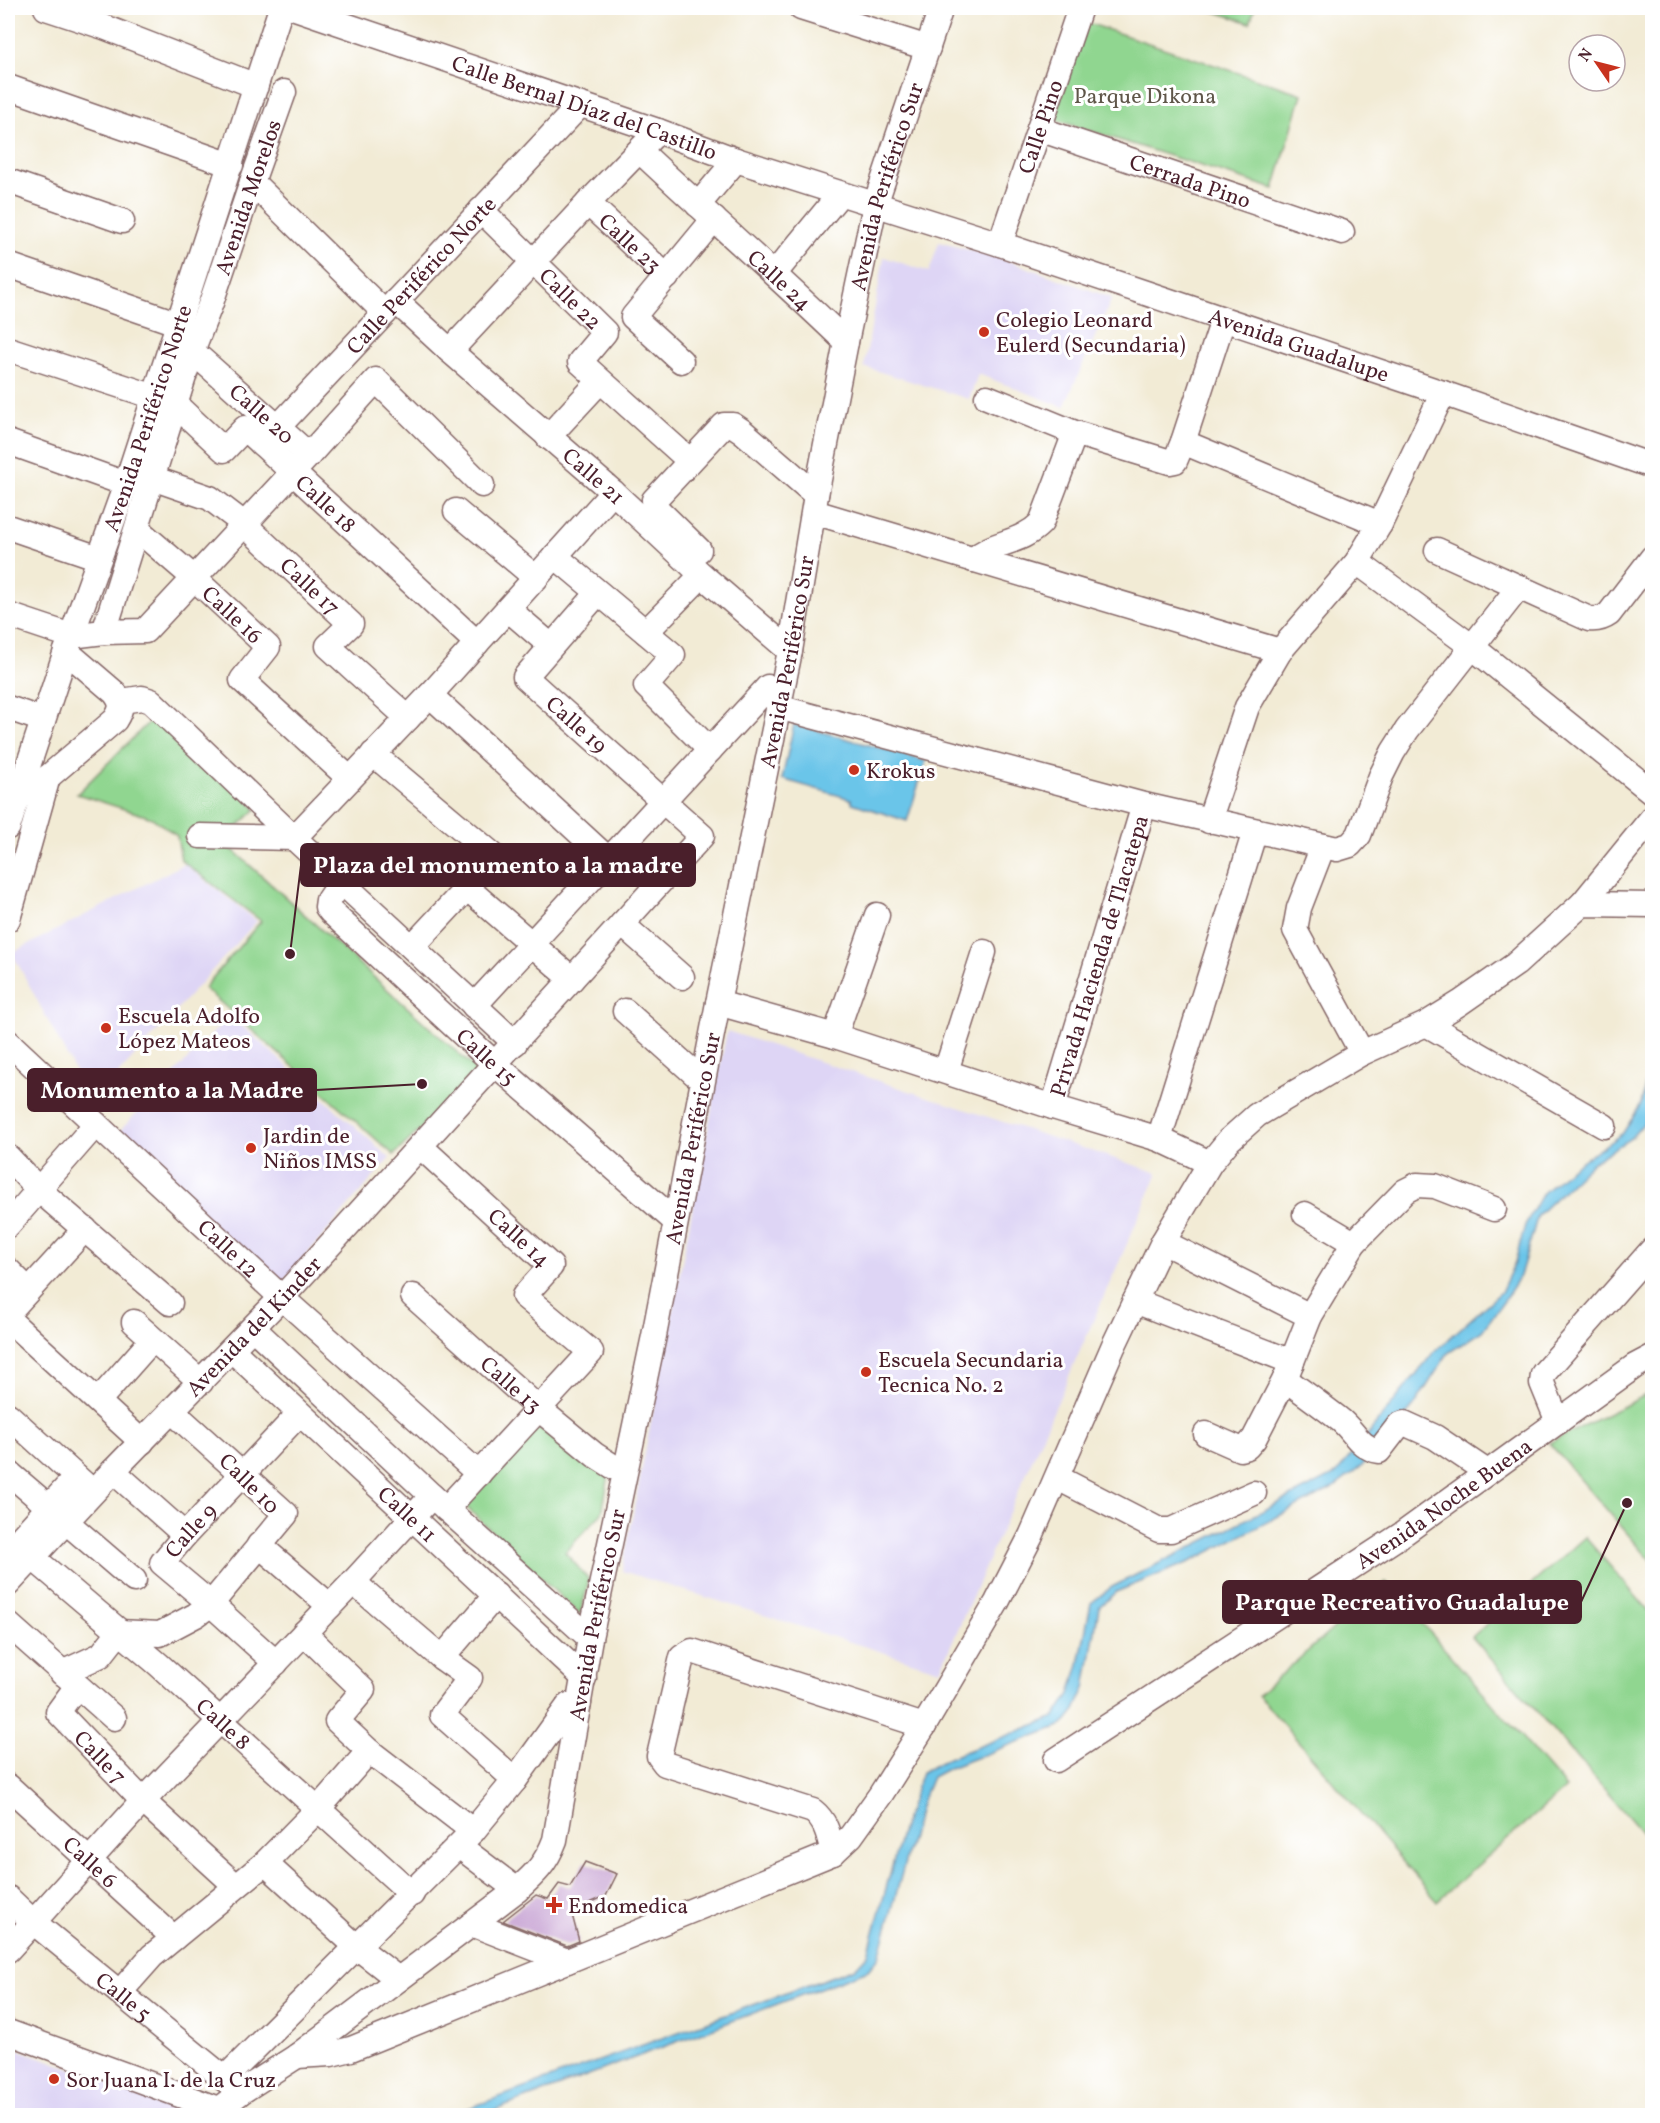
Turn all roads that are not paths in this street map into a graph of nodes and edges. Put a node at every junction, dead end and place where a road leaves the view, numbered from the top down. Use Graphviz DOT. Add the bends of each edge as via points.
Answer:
graph roads {
  1 [pos="46,8"];
  2 [pos="281,8"];
  3 [pos="295,8"];
  4 [pos="801,8"];
  5 [pos="941,8"];
  6 [pos="1080,8"];
  7 [pos="928,48"];
  8 [pos="256,86"];
  9 [pos="8,87"];
  10 [pos="284,92"];
  11 [pos="579,106"];
  12 [pos="1039,129"];
  13 [pos="658,131"];
  14 [pos="640,151"];
  15 [pos="736,160"];
  16 [pos="231,165"];
  17 [pos="8,181"];
  18 [pos="252,182"];
  19 [pos="840,194"];
  20 [pos="588,203"];
  21 [pos="875,205"];
  22 [pos="482,210"];
  23 [pos="706,212"];
  24 [pos="122,221"];
  25 [pos="1342,232"];
  26 [pos="1000,244"];
  27 [pos="535,262"];
  28 [pos="8,265"];
  29 [pos="775,273"];
  30 [pos="667,277"];
  31 [pos="189,290"];
  32 [pos="212,303"];
  33 [pos="391,307"];
  34 [pos="1223,320"];
  35 [pos="179,324"];
  36 [pos="846,342"];
  37 [pos="8,349"];
  38 [pos="192,351"];
  39 [pos="450,351"];
  40 [pos="681,361"];
  41 [pos="600,381"];
  42 [pos="1443,393"];
  43 [pos="987,397"];
  44 [pos="165,401"];
  45 [pos="1075,433"];
  46 [pos="270,435"];
  47 [pos="548,437"];
  48 [pos="8,442"];
  49 [pos="1183,442"];
  50 [pos="690,460"];
  51 [pos="301,463"];
  52 [pos="1653,466"];
  53 [pos="153,478"];
  54 [pos="126,484"];
  55 [pos="482,485"];
  56 [pos="613,492"];
  57 [pos="815,503"];
  58 [pos="456,511"];
  59 [pos="244,524"];
  60 [pos="1380,524"];
  61 [pos="8,527"];
  62 [pos="137,529"];
  63 [pos="1437,550"];
  64 [pos="555,556"];
  65 [pos="99,558"];
  66 [pos="1653,558"];
  67 [pos="973,560"];
  68 [pos="1357,562"];
  69 [pos="702,575"];
  70 [pos="194,578"];
  71 [pos="536,578"];
  72 [pos="1519,587"];
  73 [pos="598,593"];
  74 [pos="508,609"];
  75 [pos="8,615"];
  76 [pos="104,632"];
  77 [pos="646,632"];
  78 [pos="477,643"];
  79 [pos="69,644"];
  80 [pos="791,645"];
  81 [pos="551,646"];
  82 [pos="1471,646"];
  83 [pos="1280,651"];
  84 [pos="430,695"];
  85 [pos="773,697"];
  86 [pos="121,701"];
  87 [pos="8,708"];
  88 [pos="408,718"];
  89 [pos="44,720"];
  90 [pos="710,750"];
  91 [pos="373,754"];
  92 [pos="48,777"];
  93 [pos="350,779"];
  94 [pos="1653,792"];
  95 [pos="12,797"];
  96 [pos="663,802"];
  97 [pos="1144,805"];
  98 [pos="1653,818"];
  99 [pos="1209,821"];
  100 [pos="8,827"];
  101 [pos="1255,831"];
  102 [pos="200,836"];
  103 [pos="702,836"];
  104 [pos="294,838"];
  105 [pos="1323,846"];
  106 [pos="610,861"];
  107 [pos="341,881"];
  108 [pos="467,888"];
  109 [pos="1582,904"];
  110 [pos="1653,905"];
  111 [pos="877,915"];
  112 [pos="8,919"];
  113 [pos="622,924"];
  114 [pos="531,944"];
  115 [pos="412,947"];
  116 [pos="984,952"];
  117 [pos="682,977"];
  118 [pos="572,979"];
  119 [pos="718,1004"];
  120 [pos="474,1006"];
  121 [pos="625,1011"];
  122 [pos="1425,1023"];
  123 [pos="835,1036"];
  124 [pos="8,1042"];
  125 [pos="515,1043"];
  126 [pos="1362,1053"];
  127 [pos="495,1064"];
  128 [pos="946,1071"];
  129 [pos="694,1074"];
  130 [pos="1053,1107"];
  131 [pos="96,1124"];
  132 [pos="1604,1126"];
  133 [pos="1159,1139"];
  134 [pos="420,1146"];
  135 [pos="8,1157"];
  136 [pos="1210,1163"];
  137 [pos="39,1190"];
  138 [pos="1494,1209"];
  139 [pos="1305,1214"];
  140 [pos="675,1221"];
  141 [pos="8,1225"];
  142 [pos="85,1229"];
  143 [pos="1162,1242"];
  144 [pos="1354,1243"];
  145 [pos="1653,1250"];
  146 [pos="8,1270"];
  147 [pos="28,1290"];
  148 [pos="413,1296"];
  149 [pos="281,1297"];
  150 [pos="1135,1301"];
  151 [pos="170,1303"];
  152 [pos="8,1313"];
  153 [pos="1310,1316"];
  154 [pos="8,1319"];
  155 [pos="134,1322"];
  156 [pos="253,1328"];
  157 [pos="152,1340"];
  158 [pos="232,1350"];
  159 [pos="1653,1357"];
  160 [pos="1288,1371"];
  161 [pos="201,1382"];
  162 [pos="98,1401"];
  163 [pos="539,1409"];
  164 [pos="172,1411"];
  165 [pos="299,1414"];
  166 [pos="8,1415"];
  167 [pos="1558,1422"];
  168 [pos="1206,1434"];
  169 [pos="142,1442"];
  170 [pos="614,1467"];
  171 [pos="8,1472"];
  172 [pos="112,1472"];
  173 [pos="1487,1472"];
  174 [pos="244,1474"];
  175 [pos="479,1474"];
  176 [pos="1058,1478"];
  177 [pos="85,1485"];
  178 [pos="1254,1493"];
  179 [pos="439,1503"];
  180 [pos="58,1514"];
  181 [pos="412,1518"];
  182 [pos="185,1536"];
  183 [pos="260,1545"];
  184 [pos="8,1552"];
  185 [pos="32,1557"];
  186 [pos="134,1580"];
  187 [pos="353,1582"];
  188 [pos="8,1584"];
  189 [pos="496,1595"];
  190 [pos="211,1604"];
  191 [pos="330,1606"];
  192 [pos="8,1624"];
  193 [pos="119,1632"];
  194 [pos="304,1633"];
  195 [pos="590,1638"];
  196 [pos="442,1658"];
  197 [pos="276,1663"];
  198 [pos="584,1678"];
  199 [pos="70,1679"];
  200 [pos="579,1704"];
  201 [pos="114,1718"];
  202 [pos="220,1722"];
  203 [pos="924,1726"];
  204 [pos="369,1750"];
  205 [pos="1056,1760"];
  206 [pos="515,1779"];
  207 [pos="8,1786"];
  208 [pos="143,1801"];
  209 [pos="318,1809"];
  210 [pos="466,1838"];
  211 [pos="833,1853"];
  212 [pos="89,1859"];
  213 [pos="265,1863"];
  214 [pos="236,1886"];
  215 [pos="517,1890"];
  216 [pos="412,1894"];
  217 [pos="8,1898"];
  218 [pos="32,1921"];
  219 [pos="472,1924"];
  220 [pos="174,1938"];
  221 [pos="357,1947"];
  222 [pos="8,1950"];
  223 [pos="567,1961"];
  224 [pos="398,1979"];
  225 [pos="120,1992"];
  226 [pos="8,2032"];
  227 [pos="297,2056"];
  228 [pos="233,2085"];
  229 [pos="214,2112"];
  1 -- 8 [label="street"];
  2 -- 8 [label="street, Avenida Periférico Norte"];
  3 -- 11 [label="street, Calle Bernal Díaz del Castillo"];
  4 -- 7 [label="street"];
  5 -- 7 [label="street, Avenida Periférico Sur"];
  6 -- 12 [label="street, Calle Pino"];
  7 -- 21 [label="street, Avenida Periférico Sur"];
  8 -- 16 [label="street, Avenida Periférico Norte"];
  9 -- 16 [label="street"];
  10 -- 18 [label="street, Avenida Morelos"];
  11 -- 13 [label="street, Calle Bernal Díaz del Castillo"];
  11 -- 22 [label="street, Calle Periférico Norte"];
  12 -- 25 [label="street, Cerrada Pino"];
  12 -- 26 [label="street, Calle Pino"];
  13 -- 14 [label="street"];
  13 -- 15 [label="street, Calle Bernal Díaz del Castillo"];
  14 -- 20 [label="street"];
  14 -- 23 [label="street, Calle 24"];
  15 -- 19 [label="street, Calle Bernal Díaz del Castillo"];
  15 -- 23 [label="street"];
  16 -- 31 [label="street, Avenida Periférico Norte"];
  17 -- 24 [label="street"];
  18 -- 32 [label="street, Avenida Morelos"];
  18 -- 33 [label="street, Calle 21"];
  19 -- 21 [label="street, Calle Bernal Díaz del Castillo"];
  19 -- 29 [label="street"];
  20 -- 27 [label="street"];
  20 -- 30 [label="street, Calle 23"];
  21 -- 26 [label="street, Avenida Guadalupe"];
  21 -- 36 [label="street, Avenida Periférico Sur"];
  22 -- 27 [label="street, Calle 22"];
  22 -- 33 [label="street, Calle Periférico Norte"];
  23 -- 29 [label="street, Calle 24"];
  23 -- 30 [label="street"];
  26 -- 34 [label="street, Avenida Guadalupe"];
  27 -- 39 [label="street"];
  27 -- 41 [label="street, Calle 22" via="605,332 580,362"];
  28 -- 35 [label="street"];
  29 -- 36 [label="street, Calle 24"];
  30 -- 40 [label="street, Calle 23" via="633,317"];
  31 -- 32 [label="street, Avenida Morelos"];
  31 -- 35 [label="street, Avenida Periférico Norte"];
  32 -- 38 [label="street, Avenida Morelos"];
  33 -- 39 [label="street, Calle 21"];
  33 -- 46 [label="street, Calle Periférico Norte"];
  34 -- 42 [label="street, Avenida Guadalupe"];
  34 -- 49 [label="street"];
  35 -- 44 [label="street, Avenida Periférico Norte"];
  36 -- 57 [label="street, Avenida Periférico Sur"];
  37 -- 44 [label="street"];
  38 -- 44 [label="street, Avenida Morelos"];
  38 -- 46 [label="street, Calle 20"];
  39 -- 47 [label="street, Calle 21"];
  41 -- 47 [label="street"];
  41 -- 50 [label="street, Calle 22"];
  42 -- 52 [label="street, Avenida Guadalupe"];
  42 -- 60 [label="street"];
  43 -- 45 [label="street"];
  44 -- 46 [label="street, Calle 18" via="224,450 245,428"];
  44 -- 53 [label="street, Avenida Morelos"];
  44 -- 54 [label="street, Avenida Periférico Norte"];
  45 -- 49 [label="street" via="1170,462 1175,461"];
  45 -- 67 [label="street" via="1041,523 1031,533 993,547"];
  46 -- 51 [label="street, Calle 18"];
  47 -- 56 [label="street, Calle 21"];
  48 -- 54 [label="street"];
  49 -- 60 [label="street"];
  50 -- 57 [label="street" via="719,428 733,425"];
  50 -- 80 [label="street" via="654,500 655,507"];
  51 -- 55 [label="street, Calle 20" via="376,381"];
  51 -- 59 [label="street"];
  51 -- 78 [label="street, Calle 18"];
  53 -- 59 [label="street, Calle 17" via="210,498"];
  53 -- 62 [label="street, Avenida Morelos"];
  54 -- 65 [label="street, Avenida Periférico Norte"];
  56 -- 64 [label="street"];
  56 -- 69 [label="street, Calle 21"];
  57 -- 67 [label="street"];
  57 -- 80 [label="street, Avenida Periférico Sur"];
  58 -- 71 [label="street"];
  59 -- 70 [label="street"];
  59 -- 88 [label="street, Calle 17" via="351,624 328,646"];
  60 -- 68 [label="street"];
  61 -- 65 [label="street"];
  62 -- 70 [label="street, Calle 16"];
  62 -- 76 [label="street, Avenida Morelos"];
  63 -- 72 [label="street"];
  64 -- 71 [label="street"];
  64 -- 73 [label="street"];
  65 -- 79 [label="street, Avenida Periférico Norte"];
  66 -- 72 [label="street" via="1609,614 1596,620"];
  67 -- 83 [label="street"];
  68 -- 82 [label="street"];
  68 -- 83 [label="street"];
  69 -- 77 [label="street"];
  69 -- 80 [label="street, Calle 21"];
  70 -- 76 [label="street" via="145,631"];
  70 -- 93 [label="street, Calle 16" via="267,648 242,680"];
  71 -- 74 [label="street"];
  72 -- 82 [label="street"];
  73 -- 77 [label="street"];
  73 -- 81 [label="street"];
  74 -- 78 [label="street"];
  74 -- 81 [label="street"];
  75 -- 79 [label="street"];
  76 -- 79 [label="street"];
  77 -- 90 [label="street" via="674,655 646,686"];
  78 -- 84 [label="street"];
  79 -- 86 [label="street"];
  79 -- 89 [label="street, Avenida Periférico Norte"];
  80 -- 85 [label="street, Avenida Periférico Sur"];
  81 -- 96 [label="street, Calle 19" via="525,676"];
  82 -- 94 [label="street"];
  82 -- 105 [label="street" via="1393,752 1359,835 1344,847"];
  83 -- 99 [label="street" via="1246,707"];
  84 -- 88 [label="street"];
  84 -- 106 [label="street"];
  85 -- 90 [label="street"];
  85 -- 97 [label="street"];
  85 -- 119 [label="street, Avenida Periférico Sur"];
  86 -- 92 [label="street" via="122,709 115,720"];
  86 -- 104 [label="street" via="152,701"];
  87 -- 89 [label="street"];
  88 -- 91 [label="street"];
  89 -- 95 [label="street, Avenida Periférico Norte"];
  90 -- 96 [label="street"];
  91 -- 93 [label="street"];
  91 -- 108 [label="street" via="493,855"];
  92 -- 95 [label="street"];
  92 -- 112 [label="street"];
  93 -- 104 [label="street"];
  95 -- 100 [label="street, Avenida Periférico Norte"];
  96 -- 103 [label="street, Calle 19"];
  96 -- 106 [label="street"];
  97 -- 99 [label="street"];
  97 -- 130 [label="street, Privada Hacienda de Tlacatepa"];
  98 -- 109 [label="street"];
  99 -- 101 [label="street"];
  101 -- 105 [label="street"];
  101 -- 133 [label="street"];
  102 -- 104 [label="street"];
  103 -- 113 [label="street, Avenida del Kinder"];
  104 -- 107 [label="street"];
  105 -- 126 [label="street" via="1299,908 1295,930"];
  106 -- 114 [label="street"];
  107 -- 115 [label="street"];
  107 -- 127 [label="street, Calle 15" via="327,908"];
  108 -- 114 [label="street"];
  108 -- 115 [label="street"];
  109 -- 110 [label="street"];
  109 -- 122 [label="street" via="1516,964"];
  111 -- 123 [label="street"];
  113 -- 117 [label="street"];
  113 -- 118 [label="street, Avenida del Kinder"];
  114 -- 118 [label="street"];
  114 -- 120 [label="street"];
  115 -- 120 [label="street"];
  116 -- 128 [label="street"];
  118 -- 125 [label="street, Avenida del Kinder"];
  119 -- 123 [label="street"];
  119 -- 140 [label="street, Avenida Periférico Sur"];
  120 -- 125 [label="street"];
  121 -- 129 [label="street"];
  122 -- 126 [label="street"];
  122 -- 132 [label="street"];
  123 -- 128 [label="street"];
  124 -- 131 [label="street, Calle 12"];
  125 -- 127 [label="street, Avenida del Kinder"];
  126 -- 136 [label="street" via="1257,1115"];
  127 -- 134 [label="street, Avenida del Kinder"];
  127 -- 140 [label="street, Calle 15"];
  128 -- 130 [label="street"];
  130 -- 133 [label="street"];
  131 -- 137 [label="street"];
  131 -- 149 [label="street, Calle 12"];
  133 -- 136 [label="street"];
  134 -- 149 [label="street, Avenida del Kinder"];
  134 -- 163 [label="street, Calle 14" via="551,1266 524,1296 591,1352"];
  135 -- 137 [label="street"];
  136 -- 143 [label="street"];
  137 -- 141 [label="street"];
  137 -- 142 [label="street"];
  138 -- 144 [label="street" via="1435,1186 1417,1185 1405,1191"];
  139 -- 144 [label="street"];
  140 -- 195 [label="street, Avenida Periférico Sur"];
  142 -- 147 [label="street"];
  142 -- 151 [label="street"];
  143 -- 150 [label="street"];
  143 -- 153 [label="street"];
  144 -- 153 [label="street"];
  145 -- 167 [label="street" via="1543,1374 1542,1383"];
  146 -- 147 [label="street"];
  147 -- 152 [label="street"];
  148 -- 163 [label="street, Calle 13"];
  149 -- 156 [label="street, Avenida del Kinder"];
  149 -- 175 [label="street, Calle 12"];
  150 -- 160 [label="street"];
  150 -- 176 [label="street"];
  153 -- 160 [label="street"];
  154 -- 162 [label="street"];
  155 -- 157 [label="street"];
  156 -- 158 [label="street, Avenida del Kinder"];
  156 -- 179 [label="street"];
  157 -- 161 [label="street"];
  157 -- 162 [label="street"];
  158 -- 161 [label="street, Avenida del Kinder"];
  158 -- 165 [label="street, Calle 11"];
  159 -- 167 [label="street, Avenida Noche Buena"];
  160 -- 168 [label="street" via="1247,1447 1240,1449"];
  160 -- 173 [label="street" via="1366,1445 1379,1451 1404,1423 1435,1437"];
  161 -- 164 [label="street, Avenida del Kinder"];
  162 -- 169 [label="street"];
  163 -- 170 [label="street, Calle 13"];
  163 -- 175 [label="street"];
  164 -- 169 [label="street, Avenida del Kinder"];
  164 -- 174 [label="street, Calle 10"];
  165 -- 174 [label="street, Calle 9"];
  165 -- 181 [label="street, Calle 11"];
  166 -- 177 [label="street"];
  167 -- 173 [label="street, Avenida Noche Buena"];
  169 -- 172 [label="street, Avenida del Kinder"];
  171 -- 180 [label="street"];
  172 -- 177 [label="street, Avenida del Kinder"];
  172 -- 182 [label="street"];
  173 -- 205 [label="street, Avenida Noche Buena" via="1404,1533"];
  174 -- 182 [label="street, Calle 9"];
  174 -- 183 [label="street, Calle 10" via="286,1514"];
  175 -- 179 [label="street"];
  176 -- 178 [label="street" via="1159,1530 1171,1530"];
  176 -- 203 [label="street" via="997,1602"];
  177 -- 180 [label="street, Avenida del Kinder"];
  179 -- 181 [label="street"];
  179 -- 195 [label="street"];
  180 -- 184 [label="street"];
  180 -- 185 [label="street, Avenida del Kinder"];
  180 -- 186 [label="street"];
  181 -- 187 [label="street"];
  181 -- 189 [label="street, Calle 11"];
  182 -- 190 [label="street, Calle 9" via="162,1563"];
  183 -- 190 [label="street"];
  183 -- 191 [label="street, Calle 10"];
  185 -- 188 [label="street, Avenida del Kinder"];
  185 -- 193 [label="street, Calle 8"];
  187 -- 191 [label="street"];
  187 -- 196 [label="street"];
  189 -- 196 [label="street"];
  189 -- 198 [label="street, Calle 11"];
  190 -- 193 [label="street" via="160,1634"];
  190 -- 197 [label="street, Calle 9"];
  191 -- 194 [label="street"];
  192 -- 199 [label="street"];
  193 -- 199 [label="street" via="101,1655"];
  193 -- 202 [label="street, Calle 8"];
  194 -- 197 [label="street"];
  194 -- 204 [label="street" via="363,1690 337,1721"];
  195 -- 198 [label="street, Avenida Periférico Sur"];
  196 -- 206 [label="street" via="470,1678 442,1715"];
  197 -- 202 [label="street"];
  198 -- 200 [label="street, Avenida Periférico Sur"];
  199 -- 201 [label="street"];
  199 -- 208 [label="street, Calle 7" via="58,1712"];
  200 -- 206 [label="street" via="569,1706"];
  200 -- 215 [label="street, Avenida Periférico Sur" via="555,1840 548,1858"];
  202 -- 208 [label="street"];
  202 -- 209 [label="street, Calle 8"];
  203 -- 211 [label="street" via="851,1836"];
  203 -- 211 [label="street" via="692,1651 682,1657 658,1756 661,1760 813,1811 826,1824"];
  204 -- 209 [label="street"];
  204 -- 210 [label="street"];
  206 -- 210 [label="street"];
  207 -- 212 [label="street, Calle 6"];
  208 -- 212 [label="street"];
  208 -- 214 [label="street, Calle 7"];
  209 -- 213 [label="street"];
  209 -- 216 [label="street, Calle 8"];
  210 -- 215 [label="street"];
  210 -- 216 [label="street"];
  211 -- 223 [label="street"];
  212 -- 218 [label="street"];
  212 -- 220 [label="street, Calle 6"];
  213 -- 214 [label="street"];
  213 -- 221 [label="street"];
  214 -- 220 [label="street"];
  215 -- 219 [label="street, Avenida Periférico Sur"];
  216 -- 221 [label="street"];
  217 -- 218 [label="street, Calle 5"];
  218 -- 222 [label="street"];
  218 -- 225 [label="street, Calle 5"];
  219 -- 223 [label="street"];
  219 -- 224 [label="street, Avenida Periférico Sur"];
  220 -- 225 [label="street"];
  221 -- 224 [label="street"];
  221 -- 228 [label="street"];
  223 -- 227 [label="street" via="351,2049"];
  224 -- 227 [label="street, Avenida Periférico Sur"];
  225 -- 228 [label="street, Calle 5"];
  226 -- 229 [label="street"];
  227 -- 228 [label="street, Avenida Periférico Sur"];
  228 -- 229 [label="street, Avenida Periférico Sur"];
}
